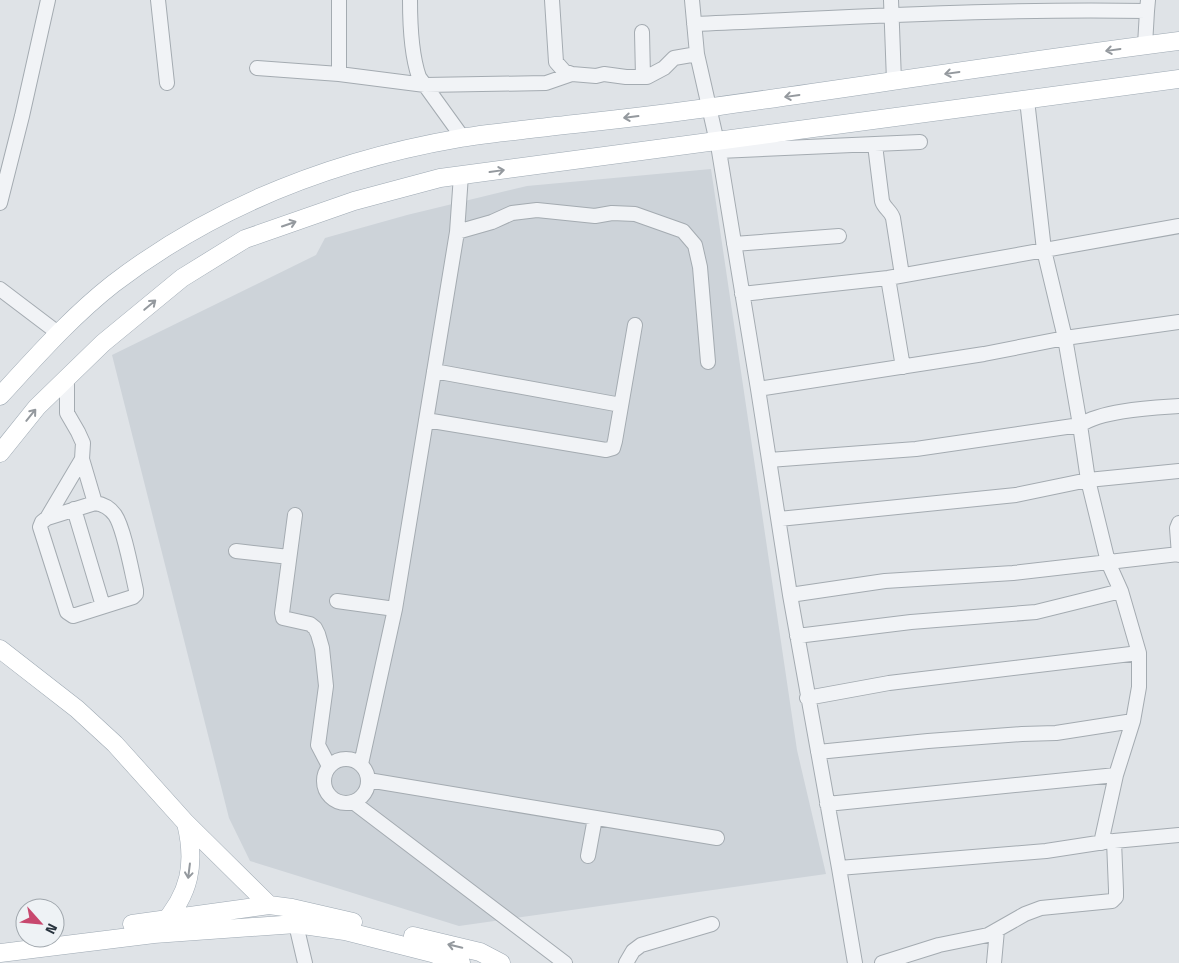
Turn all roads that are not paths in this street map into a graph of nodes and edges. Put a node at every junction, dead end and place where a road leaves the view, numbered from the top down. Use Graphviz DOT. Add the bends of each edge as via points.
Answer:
graph roads {
  1 [pos="48,0"];
  2 [pos="158,0"];
  3 [pos="340,0"];
  4 [pos="410,0"];
  5 [pos="552,0"];
  6 [pos="692,0"];
  7 [pos="891,0"];
  8 [pos="1147,5"];
  9 [pos="891,16"];
  10 [pos="694,24"];
  11 [pos="642,32"];
  12 [pos="1179,41"];
  13 [pos="1145,45"];
  14 [pos="697,54"];
  15 [pos="257,68"];
  16 [pos="339,74"];
  17 [pos="572,74"];
  18 [pos="643,77"];
  19 [pos="1179,79"];
  20 [pos="894,81"];
  21 [pos="167,83"];
  22 [pos="425,85"];
  23 [pos="1027,100"];
  24 [pos="709,108"];
  25 [pos="463,138"];
  26 [pos="920,142"];
  27 [pos="875,145"];
  28 [pos="717,146"];
  29 [pos="461,176"];
  30 [pos="0,203"];
  31 [pos="1179,226"];
  32 [pos="457,232"];
  33 [pos="839,236"];
  34 [pos="734,244"];
  35 [pos="1044,250"];
  36 [pos="902,275"];
  37 [pos="888,278"];
  38 [pos="0,289"];
  39 [pos="742,294"];
  40 [pos="1179,322"];
  41 [pos="635,324"];
  42 [pos="58,333"];
  43 [pos="1065,338"];
  44 [pos="708,362"];
  45 [pos="903,368"];
  46 [pos="434,371"];
  47 [pos="65,380"];
  48 [pos="758,389"];
  49 [pos="0,396"];
  50 [pos="621,405"];
  51 [pos="1179,406"];
  52 [pos="426,420"];
  53 [pos="1080,425"];
  54 [pos="0,453"];
  55 [pos="82,459"];
  56 [pos="769,460"];
  57 [pos="1179,471"];
  58 [pos="1088,480"];
  59 [pos="95,502"];
  60 [pos="74,509"];
  61 [pos="295,515"];
  62 [pos="46,518"];
  63 [pos="779,519"];
  64 [pos="1179,523"];
  65 [pos="236,551"];
  66 [pos="1179,554"];
  67 [pos="289,557"];
  68 [pos="1108,562"];
  69 [pos="1121,591"];
  70 [pos="790,595"];
  71 [pos="337,601"];
  72 [pos="104,606"];
  73 [pos="395,609"];
  74 [pos="797,636"];
  75 [pos="0,650"];
  76 [pos="1139,653"];
  77 [pos="807,698"];
  78 [pos="1133,721"];
  79 [pos="818,752"];
  80 [pos="361,764"];
  81 [pos="329,766"];
  82 [pos="1116,775"];
  83 [pos="368,780"];
  84 [pos="353,802"];
  85 [pos="827,804"];
  86 [pos="594,818"];
  87 [pos="186,823"];
  88 [pos="1179,835"];
  89 [pos="717,838"];
  90 [pos="1108,842"];
  91 [pos="588,856"];
  92 [pos="840,868"];
  93 [pos="269,905"];
  94 [pos="294,916"];
  95 [pos="167,920"];
  96 [pos="712,924"];
  97 [pos="997,930"];
  98 [pos="65,933"];
  99 [pos="154,934"];
  100 [pos="15,939"];
  101 [pos="0,941"];
  102 [pos="0,953"];
  103 [pos="305,963"];
  104 [pos="461,963"];
  105 [pos="501,963"];
  106 [pos="564,963"];
  107 [pos="626,963"];
  108 [pos="855,963"];
  109 [pos="882,963"];
  110 [pos="994,963"];
  1 -- 30 [label="street"];
  2 -- 21 [label="street"];
  3 -- 16 [label="street"];
  4 -- 22 [label="street" via="416,69"];
  5 -- 17 [label="street" via="556,62"];
  6 -- 10 [label="street"];
  7 -- 9 [label="street"];
  8 -- 9 [label="street"];
  8 -- 13 [label="street"];
  9 -- 10 [label="street"];
  9 -- 20 [label="street"];
  10 -- 14 [label="street"];
  11 -- 18 [label="street"];
  12 -- 13 [label="main road"];
  13 -- 20 [label="main road, one-way"];
  14 -- 18 [label="street" via="674,58 655,74"];
  14 -- 24 [label="street"];
  15 -- 16 [label="street"];
  16 -- 22 [label="street"];
  17 -- 18 [label="street"];
  17 -- 22 [label="street" via="546,83"];
  19 -- 23 [label="main road"];
  20 -- 24 [label="main road, one-way"];
  22 -- 25 [label="street"];
  23 -- 28 [label="main road"];
  23 -- 35 [label="street"];
  24 -- 25 [label="main road, one-way"];
  24 -- 28 [label="street"];
  25 -- 42 [label="main road" via="402,149 285,185 163,248 111,286"];
  26 -- 27 [label="street"];
  27 -- 28 [label="street"];
  27 -- 36 [label="street" via="883,205 892,212"];
  29 -- 28 [label="main road, one-way"];
  28 -- 34 [label="street"];
  29 -- 32 [label="street"];
  47 -- 29 [label="main road, one-way" via="182,278 245,239 354,201 440,178"];
  31 -- 35 [label="street"];
  32 -- 44 [label="street" via="512,213 537,210 594,216 635,214 683,231 695,246 700,267"];
  32 -- 46 [label="street"];
  33 -- 34 [label="street"];
  34 -- 39 [label="street"];
  35 -- 36 [label="street"];
  35 -- 43 [label="street"];
  36 -- 37 [label="street"];
  37 -- 39 [label="street"];
  37 -- 45 [label="street"];
  38 -- 42 [label="street"];
  39 -- 48 [label="street"];
  40 -- 43 [label="street"];
  41 -- 50 [label="street"];
  42 -- 49 [label="main road"];
  43 -- 45 [label="street"];
  43 -- 53 [label="street"];
  45 -- 48 [label="street"];
  46 -- 50 [label="street"];
  46 -- 52 [label="street"];
  54 -- 47 [label="main road, one-way" via="37,407"];
  47 -- 55 [label="street" via="67,413 82,443"];
  48 -- 56 [label="street"];
  50 -- 52 [label="street" via="615,441 612,448 606,450"];
  51 -- 53 [label="street" via="1104,416"];
  52 -- 73 [label="street"];
  53 -- 56 [label="street" via="916,449"];
  53 -- 58 [label="street"];
  55 -- 59 [label="street"];
  55 -- 62 [label="street"];
  56 -- 63 [label="street"];
  57 -- 58 [label="street"];
  58 -- 63 [label="street" via="1016,495"];
  58 -- 68 [label="street"];
  59 -- 60 [label="street"];
  59 -- 72 [label="street" via="115,514 136,590 133,597"];
  60 -- 62 [label="street"];
  60 -- 72 [label="street"];
  61 -- 67 [label="street"];
  62 -- 72 [label="street" via="40,526 67,612 73,616"];
  63 -- 70 [label="street"];
  64 -- 66 [label="street"];
  65 -- 67 [label="street"];
  66 -- 68 [label="street"];
  67 -- 81 [label="street" via="282,613 287,620 310,624 318,634 326,686 318,745"];
  68 -- 69 [label="street"];
  68 -- 70 [label="street" via="885,582"];
  69 -- 74 [label="street" via="1036,612 911,622"];
  69 -- 76 [label="street"];
  70 -- 74 [label="street"];
  71 -- 73 [label="street"];
  73 -- 80 [label="street"];
  74 -- 77 [label="street"];
  75 -- 87 [label="main road" via="77,709 115,744"];
  76 -- 77 [label="street" via="889,683"];
  76 -- 78 [label="street" via="1139,687"];
  77 -- 79 [label="street"];
  78 -- 79 [label="street" via="1056,733 947,739"];
  78 -- 82 [label="street"];
  79 -- 85 [label="street"];
  80 -- 81 [label="street" via="345,758"];
  80 -- 83 [label="street"];
  81 -- 84 [label="street" via="324,776 327,793 336,801"];
  82 -- 85 [label="street"];
  82 -- 90 [label="street"];
  83 -- 84 [label="street" via="362,796"];
  83 -- 86 [label="street"];
  84 -- 106 [label="street"];
  85 -- 92 [label="street"];
  86 -- 89 [label="street"];
  86 -- 91 [label="street"];
  87 -- 93 [label="main road"];
  87 -- 95 [label="main road, one-way" via="191,843 189,879"];
  88 -- 90 [label="street"];
  90 -- 92 [label="street" via="1046,851"];
  90 -- 97 [label="street" via="1116,897 1112,901 1041,908"];
  92 -- 108 [label="street"];
  93 -- 94 [label="main road"];
  93 -- 95 [label="main road"];
  94 -- 99 [label="main road"];
  94 -- 103 [label="street"];
  94 -- 104 [label="main road"];
  105 -- 94 [label="main road, one-way" via="480,952"];
  95 -- 98 [label="main road"];
  95 -- 99 [label="main road"];
  96 -- 107 [label="street" via="641,945"];
  97 -- 109 [label="street"];
  97 -- 110 [label="street"];
  99 -- 102 [label="main road"];
  100 -- 101 [label="main road"];
}
